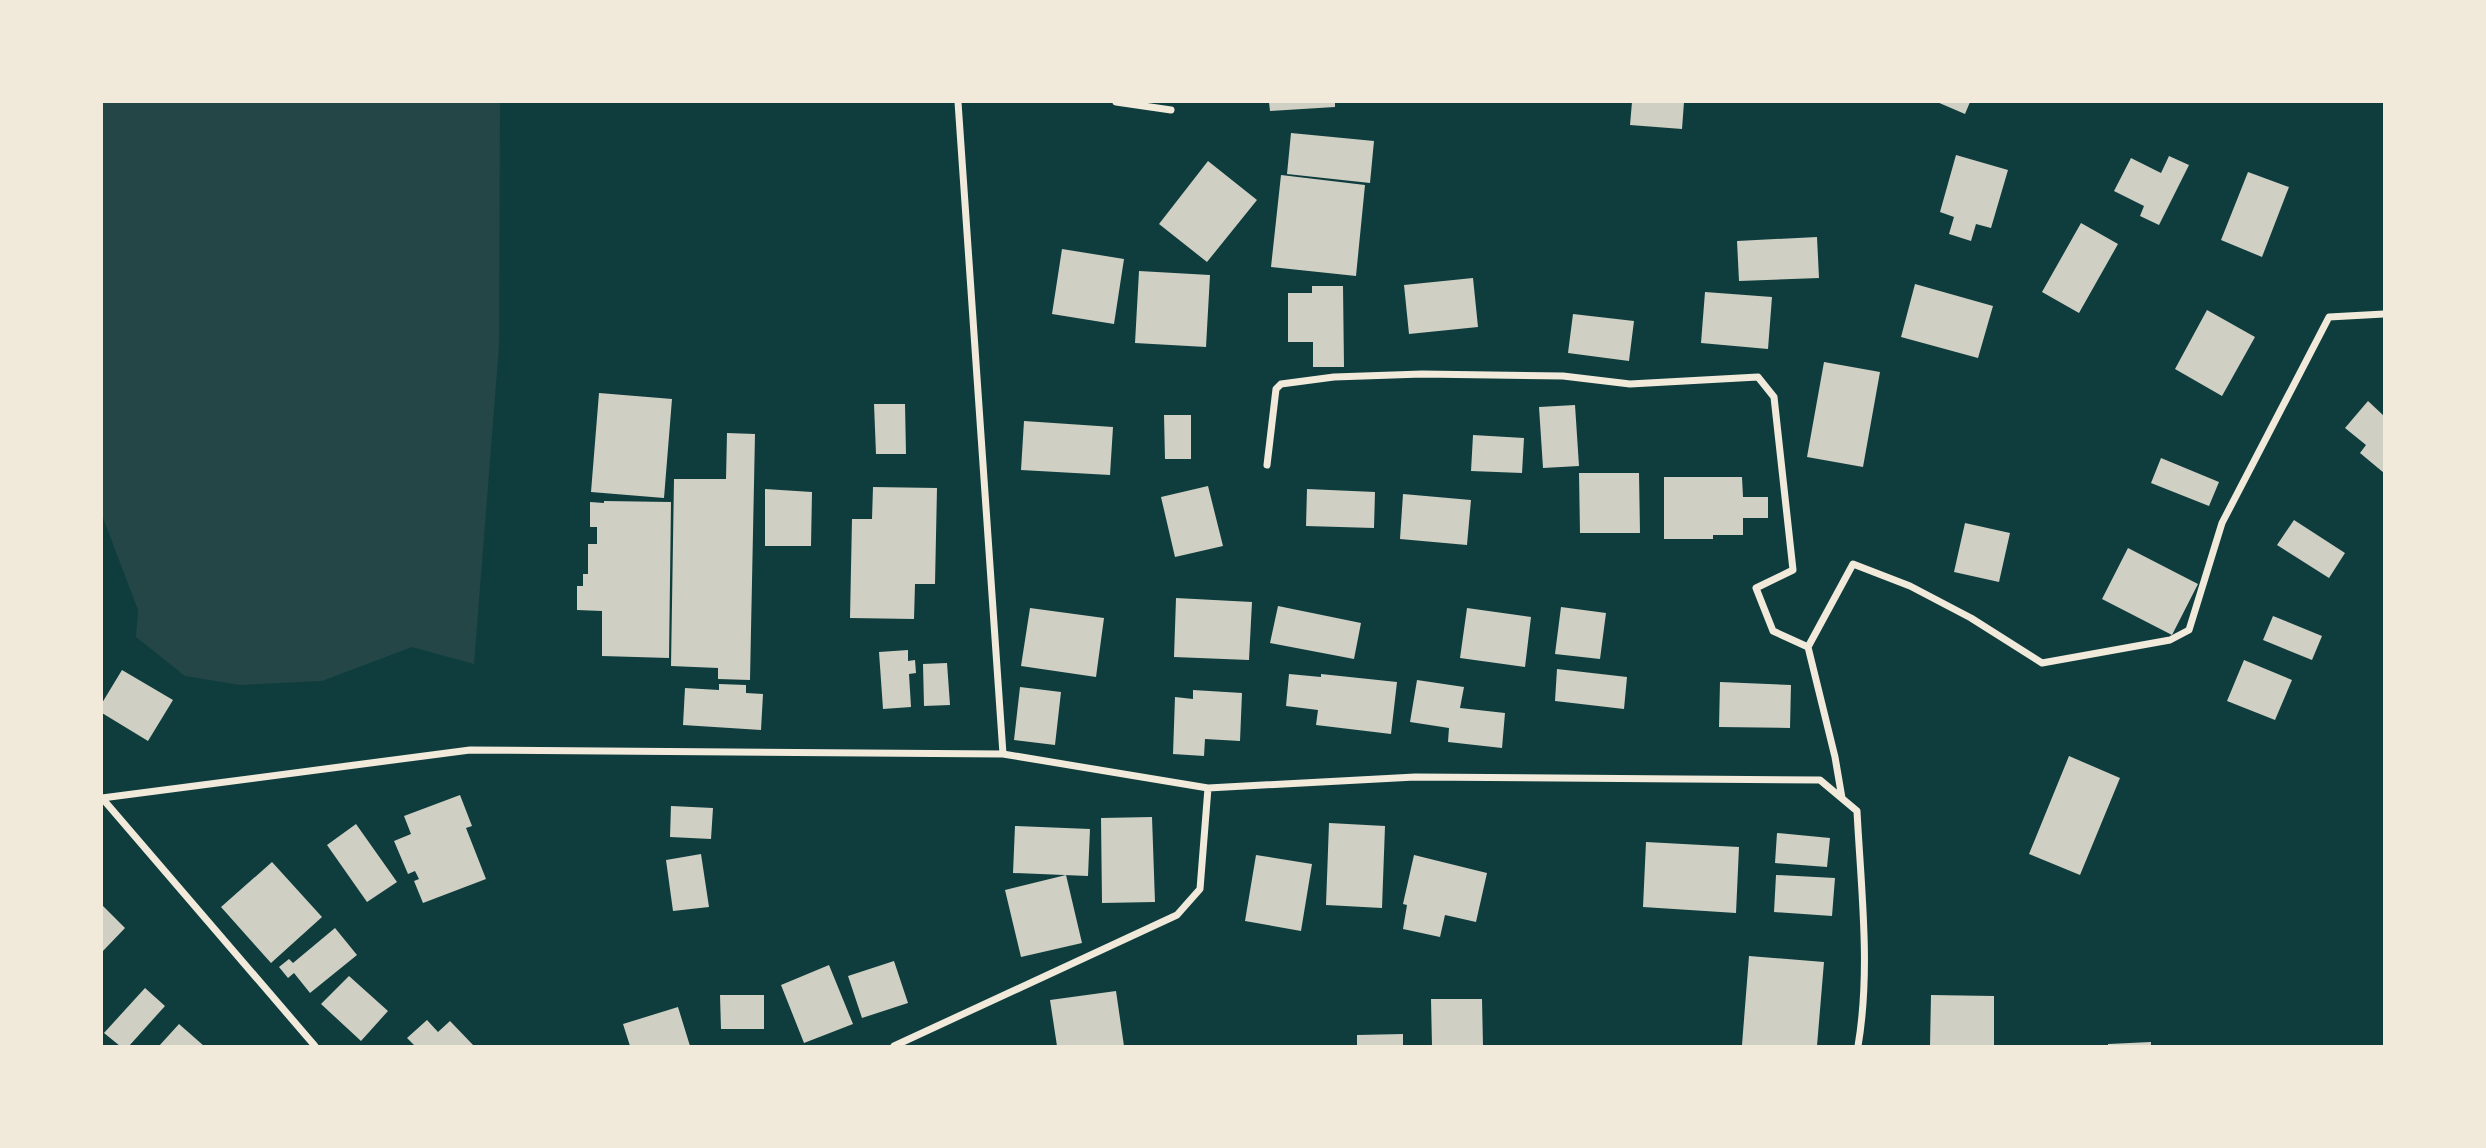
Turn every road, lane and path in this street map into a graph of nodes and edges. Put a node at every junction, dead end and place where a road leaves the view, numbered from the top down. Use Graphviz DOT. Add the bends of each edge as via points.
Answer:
graph roads {
  1 [pos="958,102"];
  2 [pos="1116,102"];
  3 [pos="1171,110"];
  4 [pos="2385,314"];
  5 [pos="1267,466"];
  6 [pos="1808,647"];
  7 [pos="1003,754"];
  8 [pos="1208,789"];
  9 [pos="102,798"];
  10 [pos="1842,798"];
  11 [pos="315,1046"];
  12 [pos="894,1046"];
  13 [pos="1858,1046"];
  1 -- 7 [label="street"];
  2 -- 3 [label="street"];
  4 -- 6 [label="street" via="2329,317 2221,523 2189,630 2170,640 2042,663 1910,586 1853,564"];
  5 -- 6 [label="street" via="1276,389 1281,384 1422,374 1563,376 1630,384 1758,377 1774,397 1793,570 1756,588 1773,631"];
  6 -- 10 [label="street"];
  7 -- 8 [label="street"];
  7 -- 9 [label="street" via="470,750"];
  8 -- 10 [label="street" via="1415,778 1820,780"];
  8 -- 12 [label="street" via="1200,889 1177,915"];
  9 -- 11 [label="street"];
  10 -- 13 [label="street" via="1857,811 1863,941"];
}
